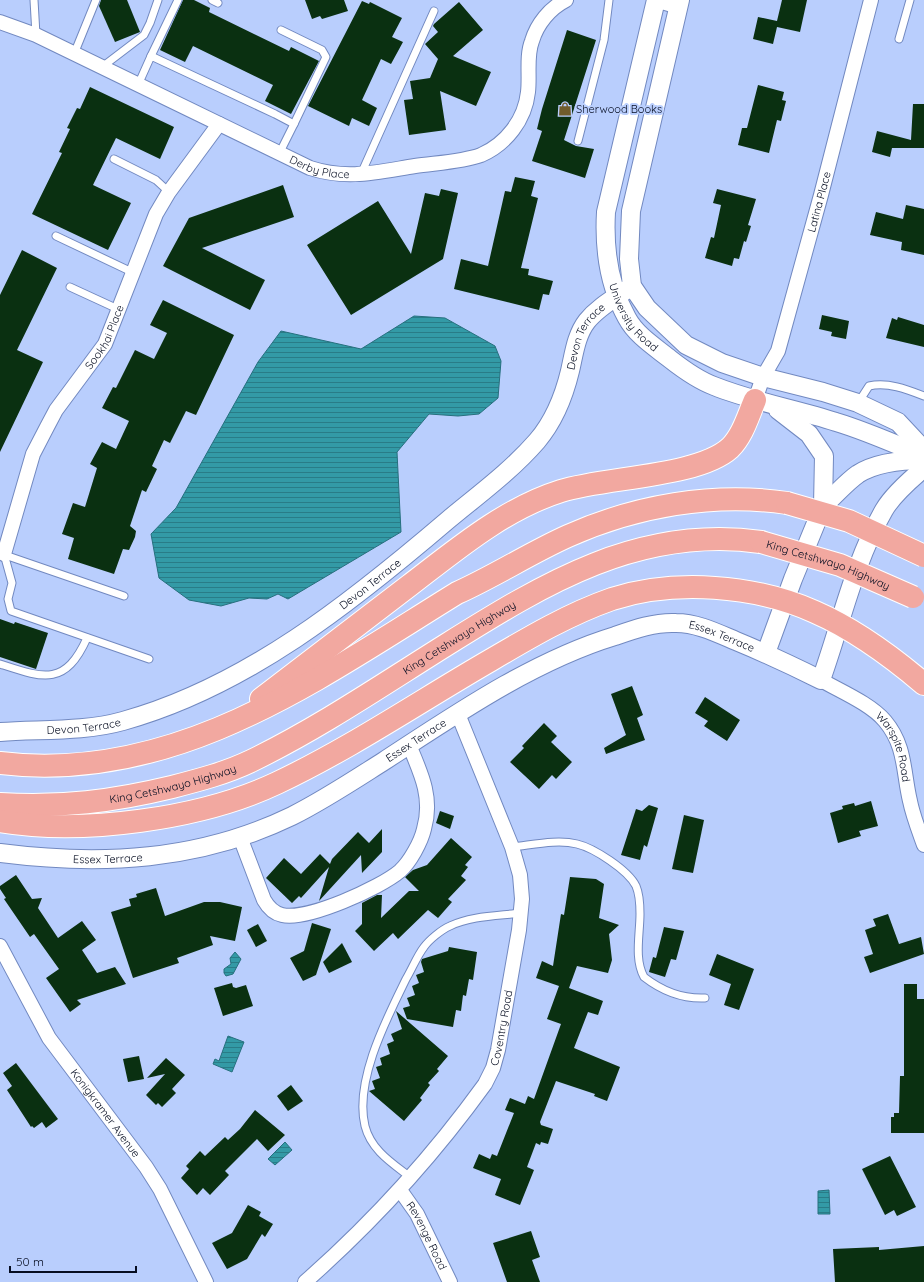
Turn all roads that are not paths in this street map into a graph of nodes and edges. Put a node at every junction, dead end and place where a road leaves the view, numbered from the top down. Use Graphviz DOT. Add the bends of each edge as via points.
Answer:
graph roads {
  1 [pos="34,0"];
  2 [pos="96,0"];
  3 [pos="158,0"];
  4 [pos="178,0"];
  5 [pos="566,0"];
  6 [pos="609,0"];
  7 [pos="656,0"];
  8 [pos="871,0"];
  9 [pos="910,0"];
  10 [pos="680,4"];
  11 [pos="434,11"];
  12 [pos="0,22"];
  13 [pos="281,30"];
  14 [pos="36,35"];
  15 [pos="899,39"];
  16 [pos="74,54"];
  17 [pos="151,56"];
  18 [pos="102,67"];
  19 [pos="138,85"];
  20 [pos="219,124"];
  21 [pos="294,124"];
  22 [pos="578,141"];
  23 [pos="279,154"];
  24 [pos="114,159"];
  25 [pos="361,174"];
  26 [pos="169,192"];
  27 [pos="56,236"];
  28 [pos="134,273"];
  29 [pos="70,286"];
  30 [pos="632,286"];
  31 [pos="617,296"];
  32 [pos="120,310"];
  33 [pos="763,377"];
  34 [pos="924,396"];
  35 [pos="763,402"];
  36 [pos="858,403"];
  37 [pos="924,450"];
  38 [pos="924,456"];
  39 [pos="924,460"];
  40 [pos="924,468"];
  41 [pos="823,506"];
  42 [pos="2,554"];
  43 [pos="924,556"];
  44 [pos="124,596"];
  45 [pos="918,600"];
  46 [pos="785,602"];
  47 [pos="840,624"];
  48 [pos="87,638"];
  49 [pos="766,653"];
  50 [pos="149,659"];
  51 [pos="0,664"];
  52 [pos="821,680"];
  53 [pos="924,684"];
  54 [pos="458,714"];
  55 [pos="221,729"];
  56 [pos="0,732"];
  57 [pos="409,745"];
  58 [pos="0,763"];
  59 [pos="0,804"];
  60 [pos="0,821"];
  61 [pos="240,837"];
  62 [pos="924,845"];
  63 [pos="512,847"];
  64 [pos="0,853"];
  65 [pos="521,913"];
  66 [pos="0,946"];
  67 [pos="705,998"];
  68 [pos="410,1178"];
  69 [pos="400,1190"];
  70 [pos="206,1282"];
  71 [pos="305,1282"];
  72 [pos="450,1282"];
  1 -- 14 [label="lane"];
  2 -- 16 [label="lane"];
  3 -- 18 [label="lane" via="144,35"];
  4 -- 17 [label="lane"];
  5 -- 25 [label="street, Derby Place" via="550,10 531,41 526,104 512,132 496,147 480,155"];
  6 -- 22 [label="lane" via="604,40"];
  7 -- 10 [label="street"];
  7 -- 31 [label="street, University Road" via="606,212 605,238"];
  8 -- 33 [label="street, Latina Place" via="778,351"];
  9 -- 15 [label="lane"];
  10 -- 30 [label="street, University Road" via="632,211 628,260"];
  11 -- 25 [label="lane"];
  12 -- 14 [label="street, Derby Place"];
  13 -- 21 [label="lane" via="322,50 326,57"];
  14 -- 16 [label="street, Derby Place"];
  16 -- 18 [label="street, Derby Place"];
  17 -- 19 [label="lane"];
  17 -- 21 [label="lane"];
  18 -- 19 [label="street, Derby Place"];
  19 -- 20 [label="street, Derby Place"];
  20 -- 23 [label="street, Derby Place"];
  20 -- 26 [label="street, Sookhai Place"];
  21 -- 23 [label="lane"];
  23 -- 25 [label="street, Derby Place" via="324,173 347,176"];
  24 -- 26 [label="lane" via="156,180"];
  26 -- 28 [label="street, Sookhai Place" via="156,214"];
  27 -- 28 [label="lane"];
  28 -- 32 [label="street, Sookhai Place"];
  29 -- 32 [label="lane"];
  30 -- 31 [label="street, Devon Terrace"];
  30 -- 33 [label="street, University Road" via="647,308 686,345 722,363"];
  31 -- 35 [label="street, University Road" via="627,318 642,338 686,372 713,386"];
  31 -- 56 [label="street, Devon Terrace" via="586,323 575,350 561,401 538,440 515,463 412,551 337,611 231,677 199,694 155,711 120,722 78,728"];
  32 -- 42 [label="street, Sookhai Place" via="105,344 56,410 34,454"];
  33 -- 35 [label="street, Latina Place"];
  33 -- 36 [label="street, University Road"];
  34 -- 36 [label="lane" via="901,387 879,384 869,386"];
  35 -- 38 [label="street, University Road" via="848,426"];
  35 -- 41 [label="street" via="809,434 824,456"];
  35 -- 55 [label="highway" via="730,448 717,457 680,469 561,491 501,517"];
  36 -- 37 [label="street, University Road" via="898,422"];
  39 -- 41 [label="street" via="903,460 870,467 857,475"];
  40 -- 47 [label="street" via="885,509 868,543"];
  41 -- 46 [label="street"];
  42 -- 44 [label="lane"];
  42 -- 48 [label="lane" via="12,583 8,599 11,611"];
  43 -- 55 [label="highway, bridge" via="849,521 787,503 756,500 700,501 654,508 597,524 547,546 489,579 457,593 277,703"];
  45 -- 59 [label="highway, King Cetshwayo Highway, bridge" via="840,566 761,542 712,538 651,546 576,571 492,616 315,727 249,762 204,779 90,803 30,806"];
  46 -- 47 [label="highway"];
  46 -- 49 [label="street"];
  46 -- 60 [label="highway" via="747,592 685,586 649,590 614,599 582,611 520,643 320,762 274,785 247,795 193,812 103,825"];
  47 -- 52 [label="street"];
  47 -- 53 [label="highway" via="908,670"];
  48 -- 50 [label="lane"];
  48 -- 51 [label="lane" via="75,660 55,674 33,675"];
  49 -- 52 [label="street, Essex Terrace"];
  49 -- 54 [label="street, Essex Terrace" via="711,630 686,624 649,625 590,643 528,673"];
  52 -- 62 [label="street, Warspite Road" via="868,707 884,720 895,736 903,756 910,802"];
  54 -- 57 [label="street, Essex Terrace"];
  54 -- 63 [label="street, Coventry Road"];
  55 -- 58 [label="highway" via="174,746 106,761 59,765"];
  57 -- 61 [label="street, Essex Terrace" via="339,790 292,816"];
  57 -- 61 [label="street" via="426,784 427,808 424,830 412,856 400,871 366,892 334,905 294,916 278,913 268,907 264,900"];
  61 -- 64 [label="street, Essex Terrace" via="207,847 159,856 107,860"];
  63 -- 65 [label="street, Coventry Road" via="520,875"];
  63 -- 67 [label="lane" via="576,844 597,853 624,872 636,886 640,912 639,959 644,977 652,984 672,993 688,998"];
  65 -- 68 [label="street, Coventry Road" via="503,1031 493,1068 473,1100"];
  65 -- 68 [label="lane" via="474,918 449,926 424,946 378,1040 368,1072 364,1104 365,1126 375,1148"];
  66 -- 70 [label="street, Konigkramer Avenue" via="49,1038 160,1189"];
  68 -- 69 [label="street, Coventry Road"];
  69 -- 71 [label="street, Coventry Road" via="341,1250"];
  69 -- 72 [label="street, Revenge Road" via="416,1214"];
}
